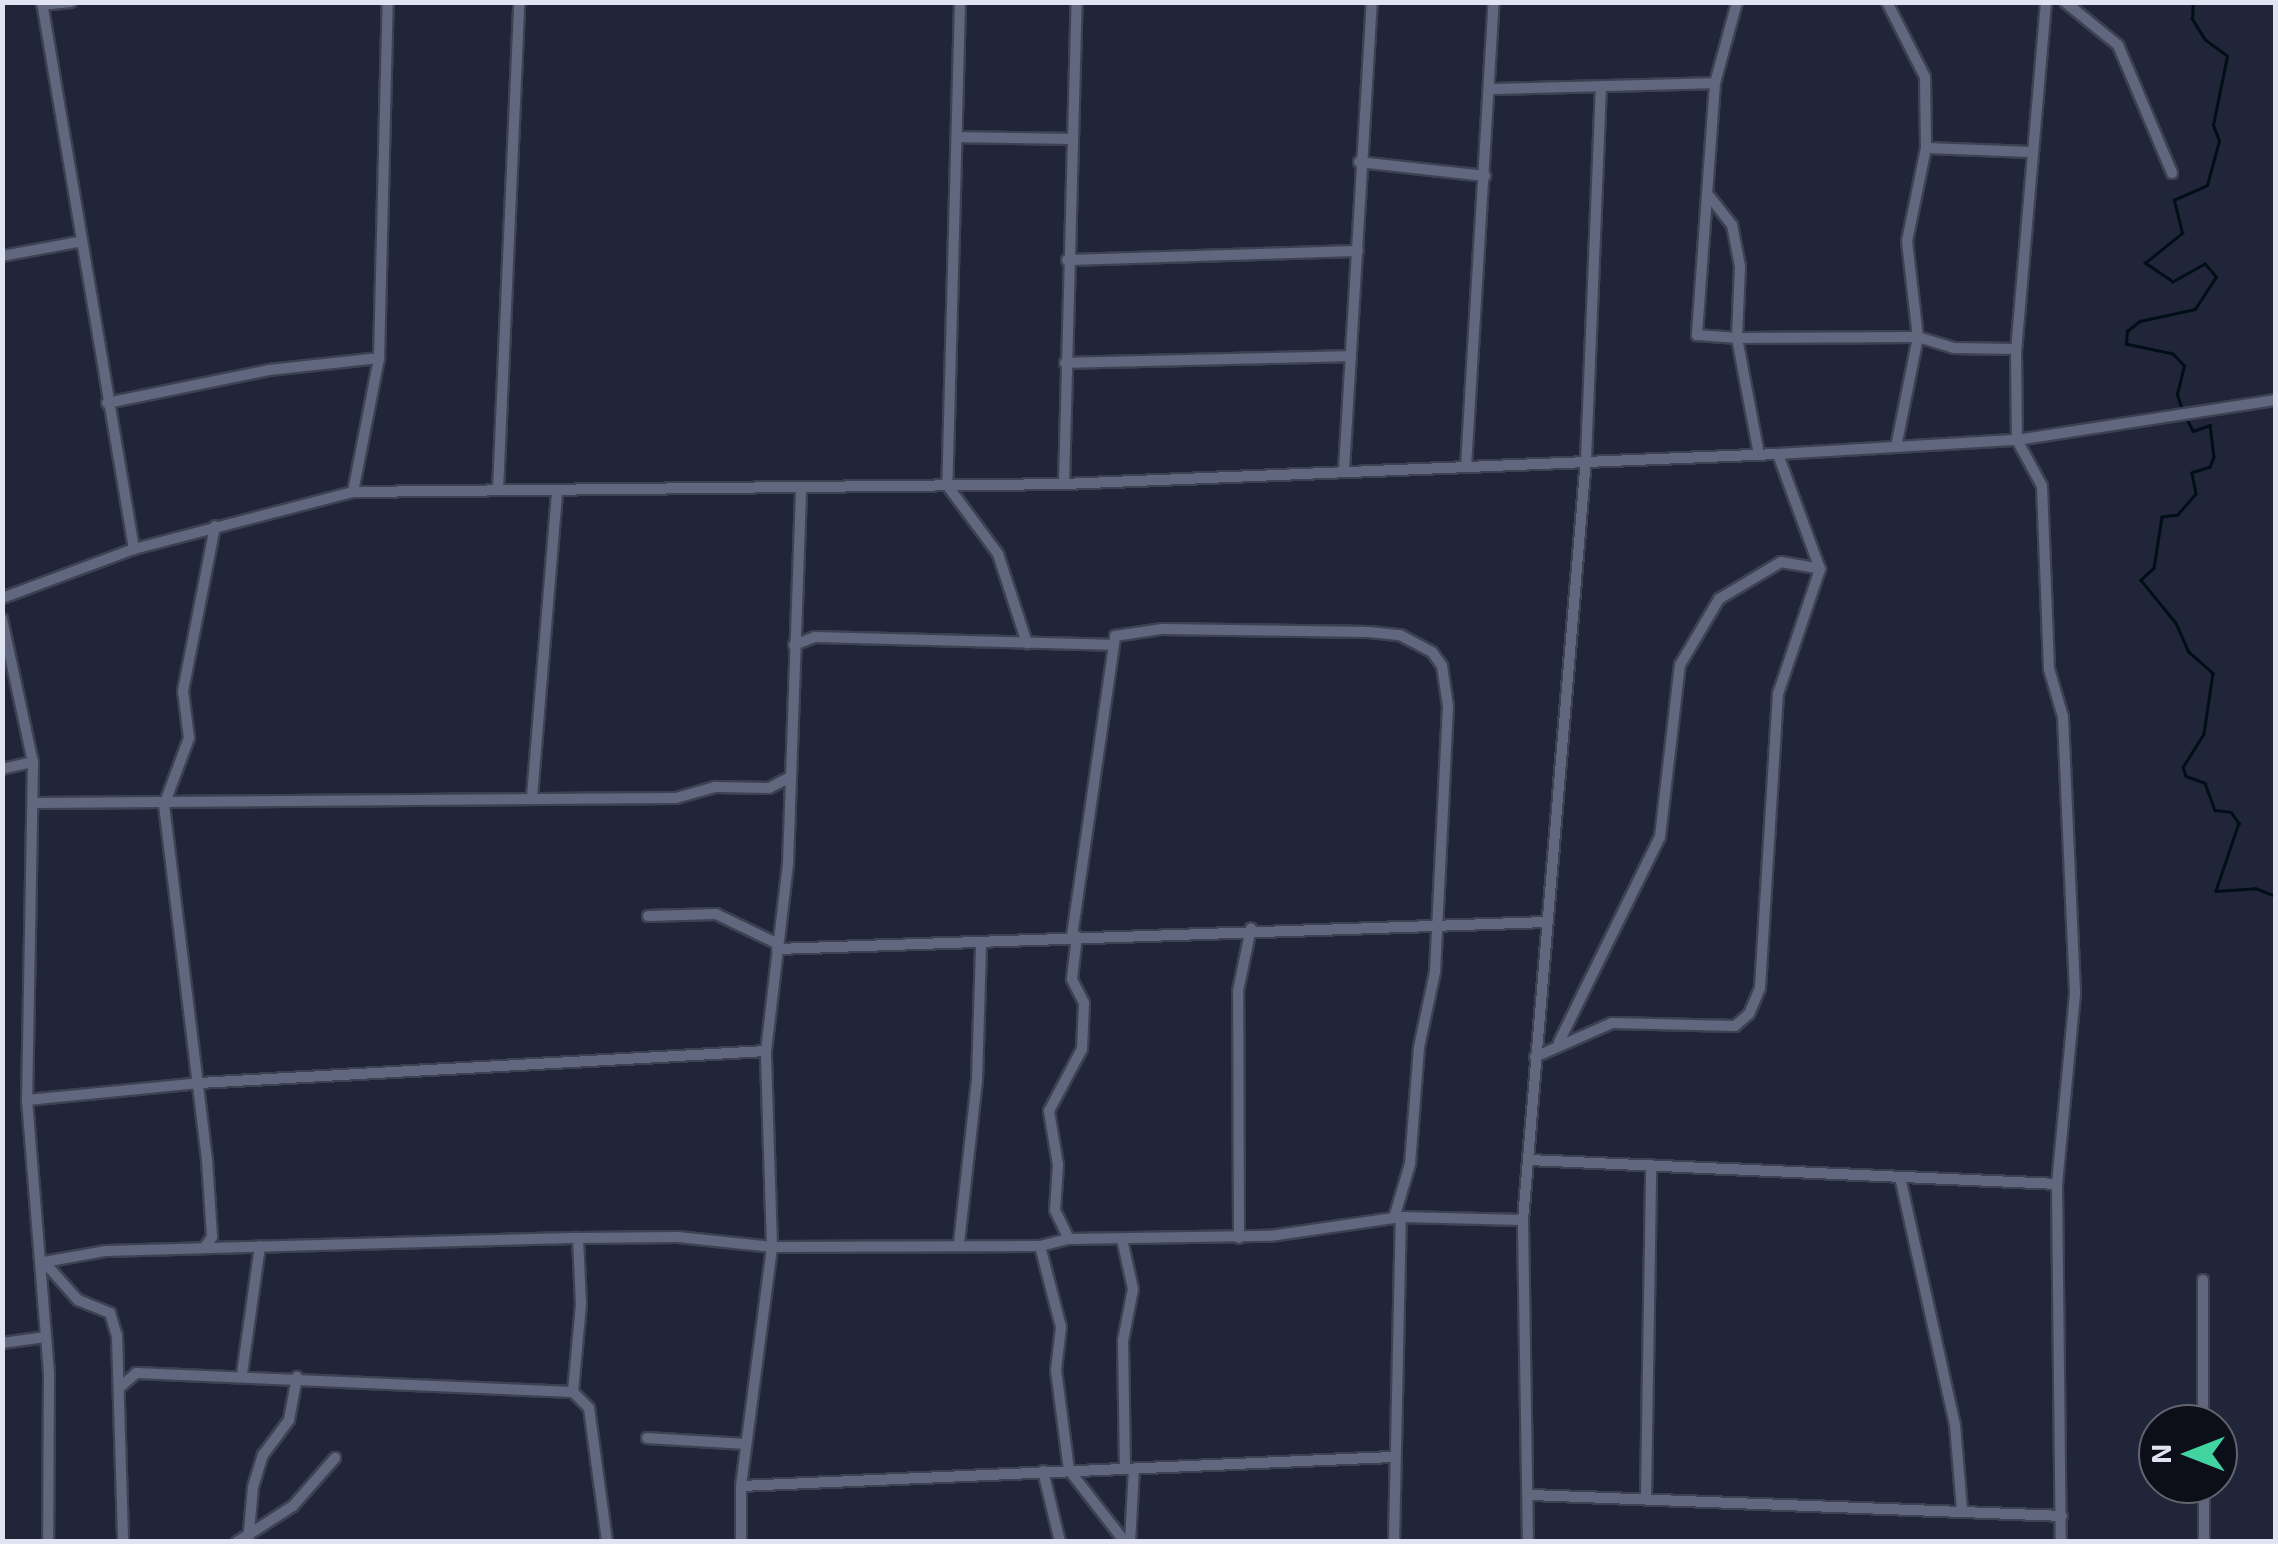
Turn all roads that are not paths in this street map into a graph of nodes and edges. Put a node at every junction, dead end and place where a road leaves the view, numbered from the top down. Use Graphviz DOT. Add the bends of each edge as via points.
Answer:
graph roads {
  1 [pos="71,2"];
  2 [pos="388,2"];
  3 [pos="520,2"];
  4 [pos="960,2"];
  5 [pos="1077,2"];
  6 [pos="1372,2"];
  7 [pos="1494,2"];
  8 [pos="1737,2"];
  9 [pos="1887,2"];
  10 [pos="2046,2"];
  11 [pos="2065,2"];
  12 [pos="42,4"];
  13 [pos="1715,83"];
  14 [pos="1601,88"];
  15 [pos="1490,89"];
  16 [pos="956,137"];
  17 [pos="1070,139"];
  18 [pos="1926,148"];
  19 [pos="2032,152"];
  20 [pos="1360,162"];
  21 [pos="2172,173"];
  22 [pos="1485,176"];
  23 [pos="1710,197"];
  24 [pos="78,242"];
  25 [pos="1358,251"];
  26 [pos="2,256"];
  27 [pos="1067,260"];
  28 [pos="1918,337"];
  29 [pos="1736,338"];
  30 [pos="2016,349"];
  31 [pos="1351,356"];
  32 [pos="378,358"];
  33 [pos="1065,362"];
  34 [pos="2276,400"];
  35 [pos="107,404"];
  36 [pos="2017,440"];
  37 [pos="1896,447"];
  38 [pos="1760,454"];
  39 [pos="1778,454"];
  40 [pos="1586,459"];
  41 [pos="1466,466"];
  42 [pos="1344,470"];
  43 [pos="1064,484"];
  44 [pos="946,485"];
  45 [pos="498,490"];
  46 [pos="557,490"];
  47 [pos="801,490"];
  48 [pos="352,492"];
  49 [pos="215,526"];
  50 [pos="134,548"];
  51 [pos="1820,569"];
  52 [pos="2,598"];
  53 [pos="2,619"];
  54 [pos="1027,643"];
  55 [pos="794,645"];
  56 [pos="1111,645"];
  57 [pos="33,762"];
  58 [pos="2,770"];
  59 [pos="788,778"];
  60 [pos="532,797"];
  61 [pos="35,803"];
  62 [pos="164,805"];
  63 [pos="648,916"];
  64 [pos="1433,921"];
  65 [pos="1548,922"];
  66 [pos="1251,928"];
  67 [pos="1075,936"];
  68 [pos="778,946"];
  69 [pos="981,946"];
  70 [pos="1559,1042"];
  71 [pos="766,1051"];
  72 [pos="1535,1057"];
  73 [pos="199,1083"];
  74 [pos="27,1100"];
  75 [pos="1529,1160"];
  76 [pos="1651,1165"];
  77 [pos="1900,1177"];
  78 [pos="2057,1184"];
  79 [pos="1398,1218"];
  80 [pos="1523,1220"];
  81 [pos="578,1238"];
  82 [pos="1069,1238"];
  83 [pos="1239,1238"];
  84 [pos="1122,1239"];
  85 [pos="959,1242"];
  86 [pos="260,1246"];
  87 [pos="1040,1246"];
  88 [pos="772,1247"];
  89 [pos="204,1248"];
  90 [pos="44,1262"];
  91 [pos="2202,1280"];
  92 [pos="46,1336"];
  93 [pos="2,1343"];
  94 [pos="242,1374"];
  95 [pos="297,1377"];
  96 [pos="119,1388"];
  97 [pos="573,1392"];
  98 [pos="2204,1404"];
  99 [pos="646,1438"];
  100 [pos="745,1444"];
  101 [pos="1392,1457"];
  102 [pos="335,1458"];
  103 [pos="1130,1469"];
  104 [pos="1069,1470"];
  105 [pos="1044,1471"];
  106 [pos="740,1486"];
  107 [pos="1531,1495"];
  108 [pos="1646,1497"];
  109 [pos="2204,1504"];
  110 [pos="1962,1511"];
  111 [pos="2062,1516"];
  112 [pos="247,1536"];
  113 [pos="48,1542"];
  114 [pos="123,1542"];
  115 [pos="237,1542"];
  116 [pos="607,1542"];
  117 [pos="742,1542"];
  118 [pos="1060,1542"];
  119 [pos="1128,1542"];
  120 [pos="1394,1542"];
  121 [pos="1528,1542"];
  122 [pos="2061,1542"];
  123 [pos="2204,1542"];
  1 -- 12 [label="street"];
  2 -- 32 [label="street"];
  3 -- 45 [label="street"];
  4 -- 16 [label="street"];
  5 -- 17 [label="street"];
  6 -- 20 [label="street"];
  7 -- 15 [label="street"];
  8 -- 13 [label="street"];
  9 -- 18 [label="street" via="1925,77"];
  10 -- 19 [label="street"];
  11 -- 21 [label="street" via="2118,45"];
  12 -- 24 [label="street"];
  13 -- 14 [label="street"];
  13 -- 23 [label="street"];
  14 -- 15 [label="street"];
  14 -- 40 [label="street"];
  15 -- 22 [label="street"];
  16 -- 17 [label="street"];
  16 -- 44 [label="street"];
  17 -- 27 [label="street"];
  18 -- 19 [label="street"];
  18 -- 28 [label="street" via="1907,241"];
  19 -- 30 [label="street"];
  20 -- 22 [label="street"];
  20 -- 25 [label="street"];
  22 -- 41 [label="street"];
  23 -- 29 [label="street" via="1732,225 1740,266"];
  23 -- 29 [label="street" via="1696,335"];
  24 -- 26 [label="street"];
  24 -- 35 [label="street"];
  25 -- 27 [label="street"];
  25 -- 31 [label="street"];
  27 -- 33 [label="street"];
  28 -- 29 [label="street"];
  28 -- 30 [label="street" via="1954,348"];
  28 -- 37 [label="street"];
  29 -- 38 [label="street"];
  30 -- 36 [label="street"];
  31 -- 33 [label="street"];
  31 -- 42 [label="street"];
  32 -- 35 [label="street" via="268,370"];
  32 -- 48 [label="street"];
  33 -- 43 [label="street"];
  34 -- 36 [label="street"];
  35 -- 50 [label="street"];
  36 -- 37 [label="street"];
  36 -- 78 [label="street" via="2042,486 2049,669 2063,717 2075,994"];
  37 -- 39 [label="street"];
  38 -- 39 [label="street"];
  38 -- 40 [label="street"];
  39 -- 51 [label="street"];
  40 -- 41 [label="street"];
  40 -- 65 [label="street"];
  41 -- 42 [label="street"];
  42 -- 43 [label="street"];
  43 -- 44 [label="street"];
  44 -- 47 [label="street"];
  44 -- 54 [label="street" via="998,554"];
  45 -- 46 [label="street"];
  45 -- 48 [label="street"];
  46 -- 47 [label="street"];
  46 -- 60 [label="street"];
  47 -- 55 [label="street"];
  48 -- 49 [label="street"];
  49 -- 50 [label="street"];
  49 -- 62 [label="street" via="183,691 189,738"];
  50 -- 52 [label="street"];
  51 -- 70 [label="street" via="1781,562 1719,598 1680,665 1660,837"];
  51 -- 70 [label="street" via="1778,694 1762,968 1749,1014 1721,1028 1643,1019 1612,1023"];
  53 -- 57 [label="street"];
  54 -- 55 [label="street" via="815,637"];
  54 -- 56 [label="street"];
  55 -- 59 [label="street"];
  56 -- 64 [label="street" via="1126,630 1244,628 1400,635 1432,652 1442,666 1448,706"];
  56 -- 67 [label="street"];
  57 -- 58 [label="street"];
  57 -- 61 [label="street"];
  59 -- 60 [label="street" via="769,788 715,787 676,798"];
  59 -- 68 [label="street"];
  60 -- 62 [label="street"];
  61 -- 62 [label="street"];
  61 -- 74 [label="street"];
  62 -- 73 [label="street"];
  63 -- 68 [label="street" via="716,914"];
  64 -- 65 [label="street"];
  64 -- 66 [label="street"];
  64 -- 79 [label="street" via="1435,972"];
  65 -- 72 [label="street"];
  66 -- 67 [label="street"];
  66 -- 83 [label="street" via="1238,991"];
  67 -- 69 [label="street"];
  67 -- 82 [label="street" via="1072,978 1084,1003 1082,1049 1049,1111 1058,1166 1055,1210"];
  68 -- 69 [label="street"];
  68 -- 71 [label="street"];
  69 -- 85 [label="street" via="977,1081"];
  70 -- 72 [label="street"];
  71 -- 73 [label="street"];
  71 -- 88 [label="street"];
  72 -- 75 [label="street"];
  73 -- 74 [label="street"];
  73 -- 89 [label="street" via="212,1224"];
  74 -- 90 [label="street"];
  75 -- 76 [label="street"];
  75 -- 80 [label="street"];
  76 -- 77 [label="street"];
  76 -- 108 [label="street"];
  77 -- 78 [label="street"];
  77 -- 110 [label="street" via="1954,1425"];
  78 -- 111 [label="street"];
  79 -- 80 [label="street"];
  79 -- 83 [label="street"];
  79 -- 101 [label="street"];
  80 -- 107 [label="street"];
  81 -- 86 [label="street"];
  81 -- 88 [label="street" via="678,1237"];
  81 -- 97 [label="street" via="581,1304"];
  82 -- 84 [label="street"];
  82 -- 87 [label="street"];
  83 -- 84 [label="street"];
  84 -- 103 [label="street" via="1132,1289 1123,1341"];
  85 -- 87 [label="street"];
  85 -- 88 [label="street"];
  86 -- 89 [label="street"];
  86 -- 94 [label="street"];
  87 -- 104 [label="street" via="1062,1327 1056,1370"];
  88 -- 100 [label="street"];
  89 -- 90 [label="street"];
  90 -- 92 [label="street"];
  90 -- 96 [label="street" via="78,1300 110,1313"];
  91 -- 98 [label="street"];
  92 -- 93 [label="street"];
  92 -- 113 [label="street" via="54,1476"];
  94 -- 95 [label="street"];
  94 -- 96 [label="street" via="136,1373"];
  95 -- 97 [label="street"];
  95 -- 112 [label="street" via="289,1420 263,1456"];
  96 -- 114 [label="street"];
  97 -- 116 [label="street" via="588,1408"];
  99 -- 100 [label="street"];
  100 -- 106 [label="street"];
  101 -- 103 [label="street"];
  101 -- 120 [label="street"];
  102 -- 112 [label="street" via="293,1506"];
  103 -- 104 [label="street"];
  103 -- 119 [label="street"];
  104 -- 105 [label="street"];
  104 -- 119 [label="street"];
  105 -- 106 [label="street"];
  105 -- 118 [label="street"];
  106 -- 117 [label="street"];
  107 -- 108 [label="street"];
  107 -- 121 [label="street"];
  108 -- 110 [label="street"];
  109 -- 123 [label="street"];
  110 -- 111 [label="street"];
  111 -- 122 [label="street"];
  112 -- 115 [label="street"];
}
